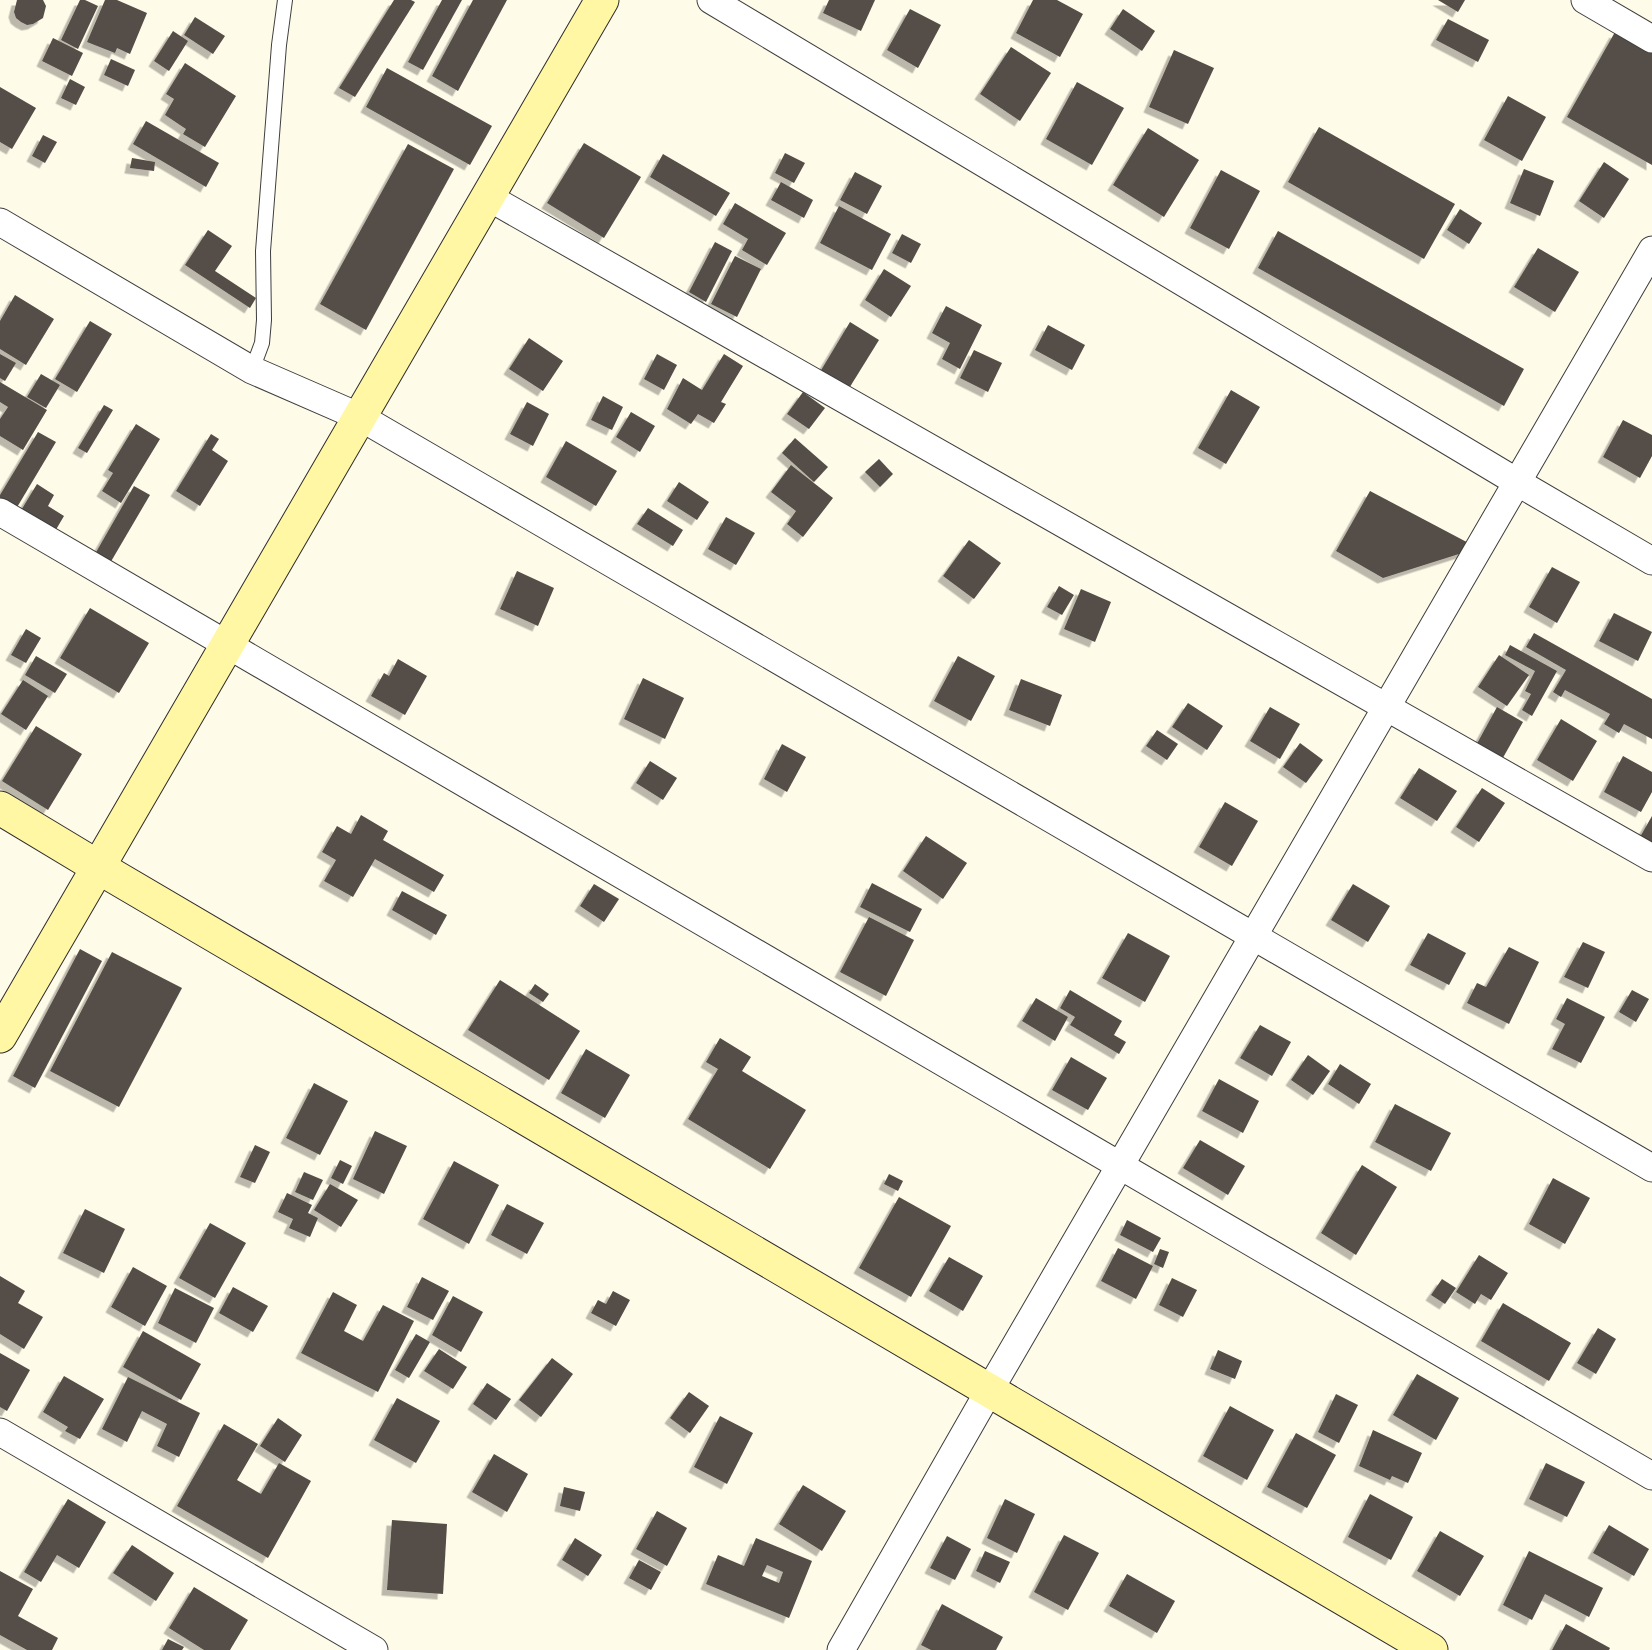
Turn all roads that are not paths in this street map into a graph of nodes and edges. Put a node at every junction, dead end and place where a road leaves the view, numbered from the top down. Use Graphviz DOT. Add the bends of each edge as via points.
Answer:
graph roads {
  1 [pos="285,0"];
  2 [pos="602,0"];
  3 [pos="711,0"];
  4 [pos="1585,0"];
  5 [pos="1652,39"];
  6 [pos="488,197"];
  7 [pos="0,222"];
  8 [pos="1652,250"];
  9 [pos="252,370"];
  10 [pos="360,417"];
  11 [pos="1517,482"];
  12 [pos="0,512"];
  13 [pos="1652,561"];
  14 [pos="228,644"];
  15 [pos="1386,707"];
  16 [pos="0,808"];
  17 [pos="1652,858"];
  18 [pos="98,867"];
  19 [pos="1253,936"];
  20 [pos="0,1036"];
  21 [pos="1120,1165"];
  22 [pos="1652,1168"];
  23 [pos="989,1390"];
  24 [pos="0,1432"];
  25 [pos="1652,1476"];
  26 [pos="374,1650"];
  27 [pos="841,1650"];
  28 [pos="1431,1650"];
  1 -- 9 [label="lane" via="263,251 262,343"];
  2 -- 6 [label="street"];
  3 -- 11 [label="street"];
  4 -- 5 [label="street"];
  6 -- 10 [label="street"];
  6 -- 15 [label="street"];
  7 -- 9 [label="street"];
  8 -- 11 [label="street"];
  9 -- 10 [label="street"];
  10 -- 14 [label="street"];
  10 -- 19 [label="street"];
  11 -- 13 [label="street"];
  11 -- 15 [label="street"];
  12 -- 14 [label="street"];
  14 -- 18 [label="street"];
  14 -- 21 [label="street"];
  15 -- 17 [label="street"];
  15 -- 19 [label="street"];
  16 -- 18 [label="street"];
  18 -- 20 [label="street"];
  18 -- 23 [label="street"];
  19 -- 21 [label="street"];
  19 -- 22 [label="street"];
  21 -- 23 [label="street"];
  21 -- 25 [label="street"];
  23 -- 27 [label="street"];
  23 -- 28 [label="street"];
  24 -- 26 [label="street"];
}
